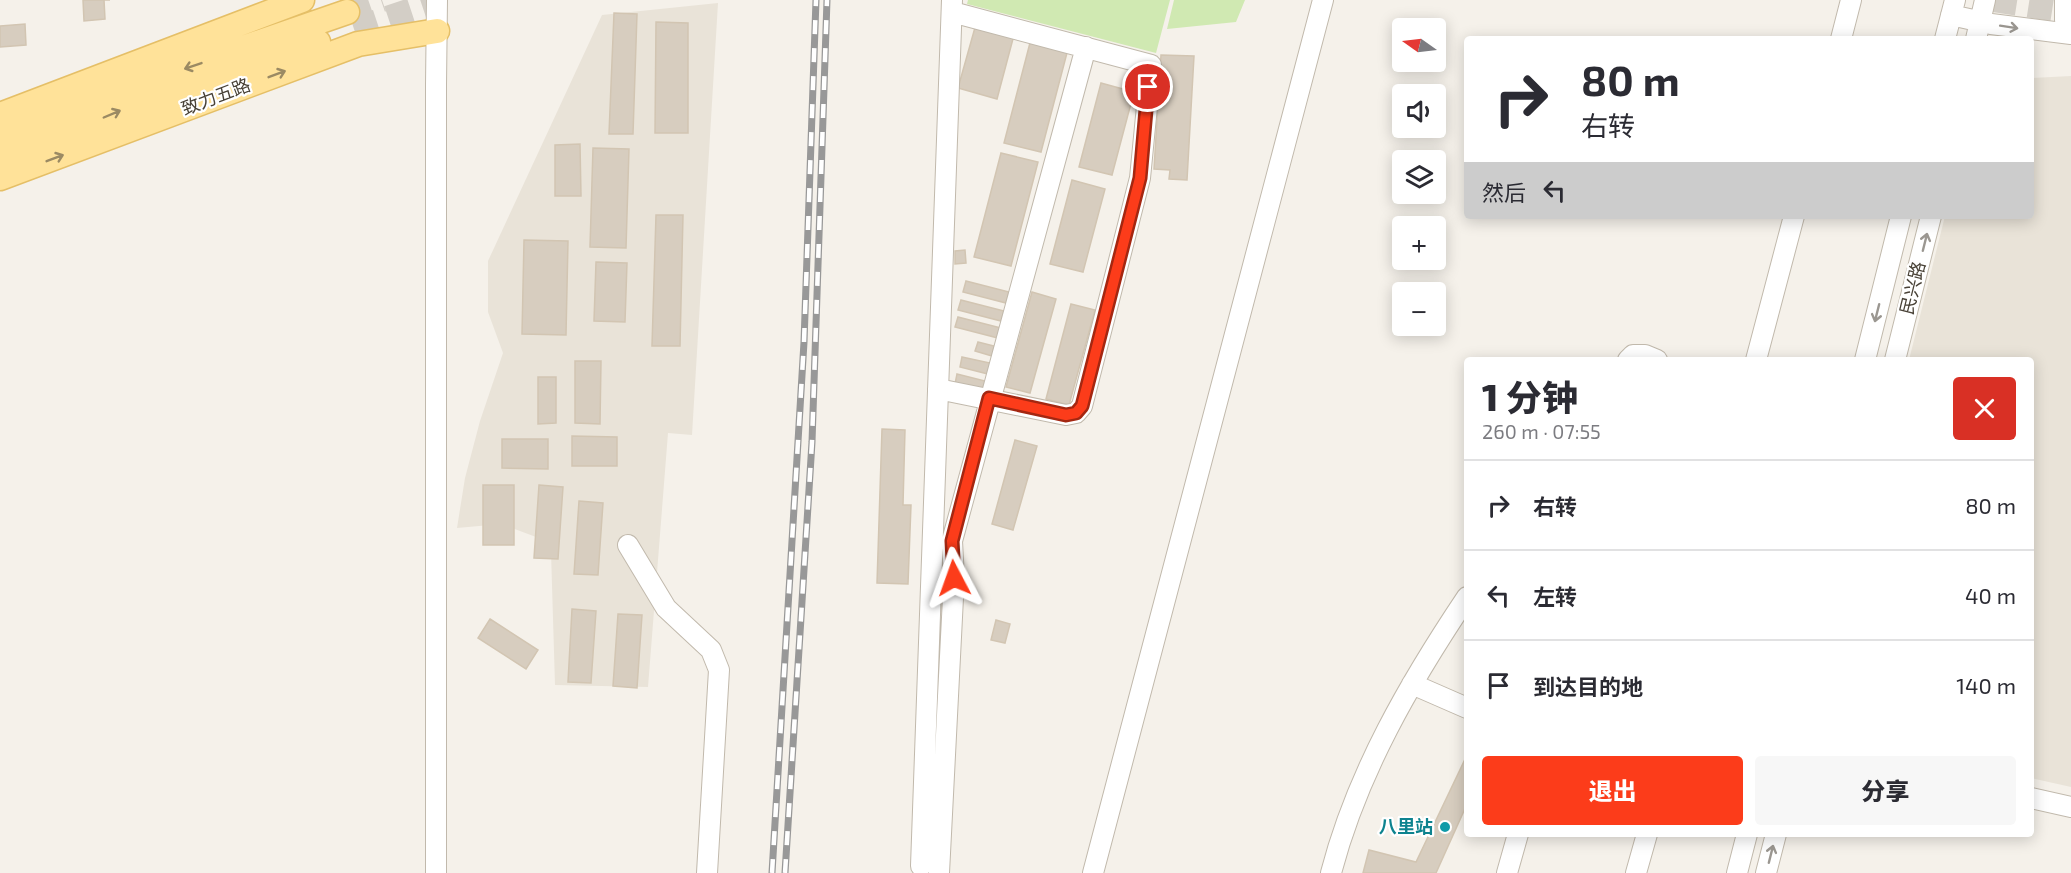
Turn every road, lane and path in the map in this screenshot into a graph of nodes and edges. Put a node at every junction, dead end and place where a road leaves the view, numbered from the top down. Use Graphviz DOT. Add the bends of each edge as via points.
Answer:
graph roads {
  1 [pos="302,0"];
  2 [pos="437,0"];
  3 [pos="1323,0"];
  4 [pos="1851,0"];
  5 [pos="1985,0"];
  6 [pos="2065,0"];
  7 [pos="952,6"];
  8 [pos="1953,7"];
  9 [pos="353,21"];
  10 [pos="1978,30"];
  11 [pos="437,31"];
  12 [pos="2071,33"];
  13 [pos="1842,36"];
  14 [pos="1946,36"];
  15 [pos="1086,47"];
  16 [pos="0,116"];
  17 [pos="0,137"];
  18 [pos="0,161"];
  19 [pos="0,178"];
  20 [pos="1793,219"];
  21 [pos="1900,219"];
  22 [pos="1930,219"];
  23 [pos="1631,357"];
  24 [pos="1650,357"];
  25 [pos="1757,357"];
  26 [pos="1866,357"];
  27 [pos="1896,357"];
  28 [pos="938,389"];
  29 [pos="989,398"];
  30 [pos="942,541"];
  31 [pos="628,545"];
  32 [pos="1464,602"];
  33 [pos="1412,684"];
  34 [pos="1464,707"];
  35 [pos="2034,799"];
  36 [pos="2071,807"];
  37 [pos="1517,837"];
  38 [pos="1646,837"];
  39 [pos="1746,837"];
  40 [pos="1775,837"];
  41 [pos="930,870"];
  42 [pos="436,873"];
  43 [pos="707,873"];
  44 [pos="1093,873"];
  45 [pos="1331,873"];
  46 [pos="1507,873"];
  47 [pos="1636,873"];
  48 [pos="1737,873"];
  49 [pos="1766,873"];
  1 -- 16 [label="main road"];
  2 -- 11 [label="street"];
  3 -- 44 [label="street"];
  4 -- 13 [label="street"];
  5 -- 10 [label="street"];
  6 -- 12 [label="street" via="2065,20"];
  7 -- 15 [label="street"];
  7 -- 28 [label="street"];
  8 -- 10 [label="street"];
  8 -- 14 [label="street"];
  9 -- 11 [label="main road, 致力五路"];
  9 -- 17 [label="main road, one-way" via="156,78"];
  18 -- 9 [label="main road, one-way"];
  19 -- 9 [label="main road, 致力五路, one-way"];
  10 -- 12 [label="street, one-way"];
  11 -- 42 [label="street"];
  15 -- 29 [label="street"];
  15 -- 29 [label="street" via="1151,64 1140,178 1082,406 1076,413 1066,415"];
  20 -- 25 [label="street"];
  21 -- 26 [label="street, 民兴路, one-way"];
  27 -- 22 [label="street, 民兴路, one-way"];
  23 -- 24 [label="street"];
  28 -- 29 [label="street"];
  28 -- 30 [label="street"];
  29 -- 30 [label="street"];
  30 -- 41 [label="street"];
  31 -- 43 [label="street" via="666,608 711,650 719,670"];
  32 -- 33 [label="street"];
  33 -- 34 [label="street"];
  33 -- 45 [label="street" via="1363,779"];
  35 -- 36 [label="street"];
  37 -- 46 [label="street"];
  38 -- 47 [label="street"];
  39 -- 48 [label="street"];
  49 -- 40 [label="street, one-way"];
}
